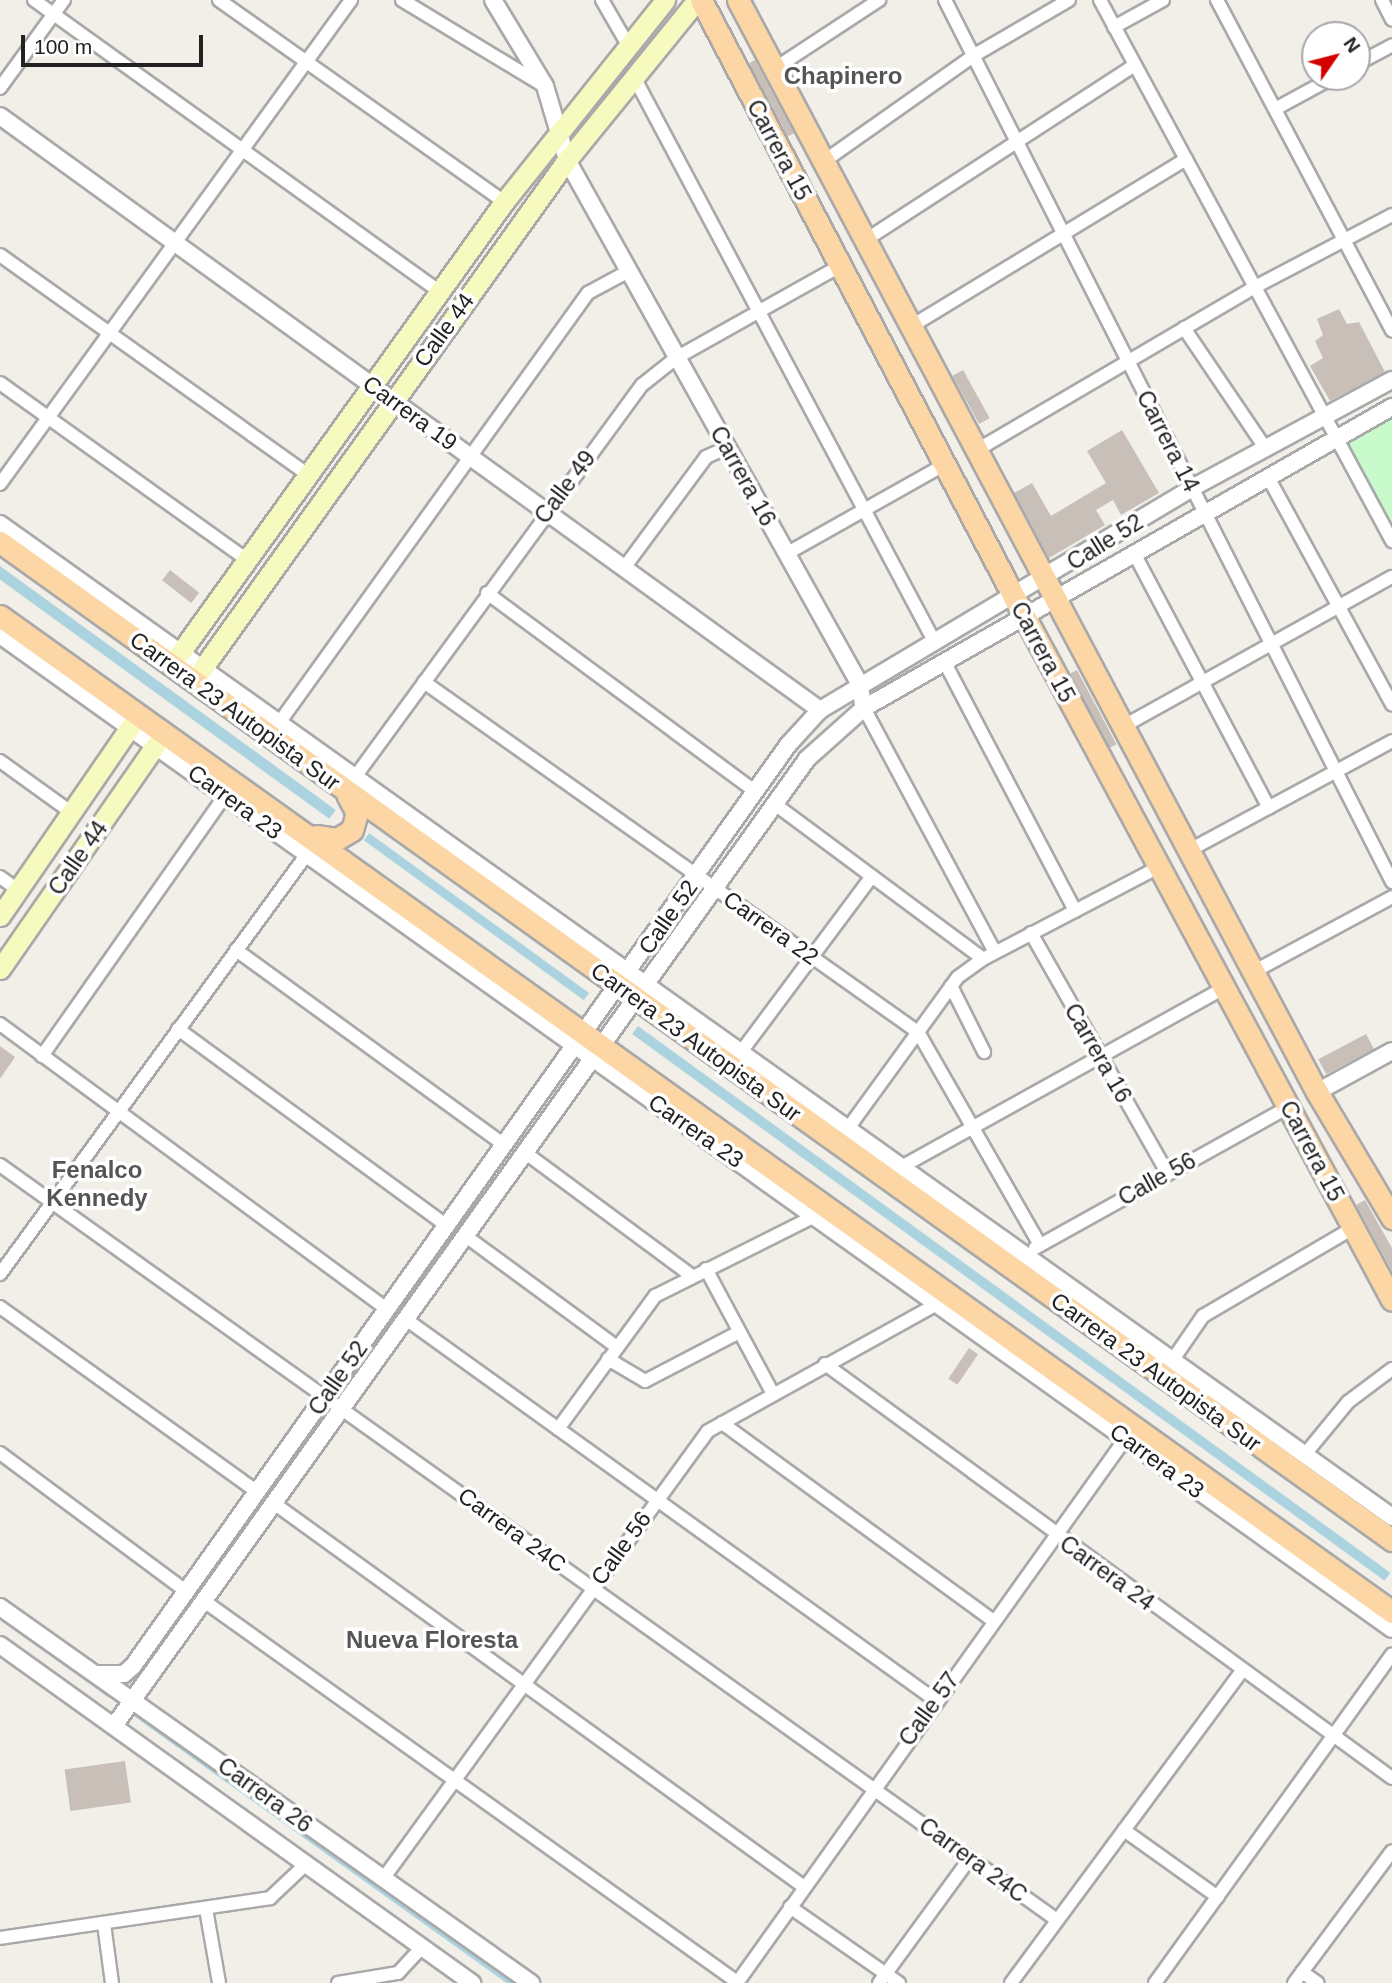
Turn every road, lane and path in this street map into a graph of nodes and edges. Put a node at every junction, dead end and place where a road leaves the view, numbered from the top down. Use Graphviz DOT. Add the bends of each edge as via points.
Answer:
graph roads {
  1 [pos="34,0"];
  2 [pos="64,0"];
  3 [pos="219,0"];
  4 [pos="351,0"];
  5 [pos="402,0"];
  6 [pos="493,0"];
  7 [pos="603,0"];
  8 [pos="665,0"];
  9 [pos="699,0"];
  10 [pos="738,0"];
  11 [pos="879,0"];
  12 [pos="945,0"];
  13 [pos="1069,0"];
  14 [pos="1100,0"];
  15 [pos="1163,0"];
  16 [pos="1217,0"];
  17 [pos="1381,0"];
  18 [pos="53,14"];
  19 [pos="1392,20"];
  20 [pos="1114,27"];
  21 [pos="628,45"];
  22 [pos="1392,45"];
  23 [pos="973,56"];
  24 [pos="1371,56"];
  25 [pos="306,62"];
  26 [pos="1135,65"];
  27 [pos="774,69"];
  28 [pos="634,77"];
  29 [pos="545,86"];
  30 [pos="0,88"];
  31 [pos="1308,91"];
  32 [pos="1275,109"];
  33 [pos="0,116"];
  34 [pos="558,132"];
  35 [pos="1018,144"];
  36 [pos="242,150"];
  37 [pos="1186,159"];
  38 [pos="566,160"];
  39 [pos="823,162"];
  40 [pos="505,202"];
  41 [pos="1392,215"];
  42 [pos="1063,232"];
  43 [pos="1343,238"];
  44 [pos="864,241"];
  45 [pos="175,243"];
  46 [pos="0,255"];
  47 [pos="840,266"];
  48 [pos="627,272"];
  49 [pos="1255,287"];
  50 [pos="440,292"];
  51 [pos="757,312"];
  52 [pos="910,327"];
  53 [pos="1184,328"];
  54 [pos="1392,330"];
  55 [pos="109,333"];
  56 [pos="676,358"];
  57 [pos="1128,361"];
  58 [pos="1392,380"];
  59 [pos="0,383"];
  60 [pos="372,386"];
  61 [pos="394,401"];
  62 [pos="1392,407"];
  63 [pos="48,418"];
  64 [pos="1325,418"];
  65 [pos="1336,439"];
  66 [pos="726,448"];
  67 [pos="1265,449"];
  68 [pos="978,450"];
  69 [pos="471,457"];
  70 [pos="944,465"];
  71 [pos="308,475"];
  72 [pos="1268,477"];
  73 [pos="0,484"];
  74 [pos="1192,488"];
  75 [pos="864,509"];
  76 [pos="546,511"];
  77 [pos="1204,512"];
  78 [pos="0,524"];
  79 [pos="1392,541"];
  80 [pos="1,544"];
  81 [pos="786,554"];
  82 [pos="1135,555"];
  83 [pos="247,560"];
  84 [pos="624,568"];
  85 [pos="1392,577"];
  86 [pos="1043,580"];
  87 [pos="487,593"];
  88 [pos="1014,597"];
  89 [pos="1055,601"];
  90 [pos="1339,607"];
  91 [pos="118,618"];
  92 [pos="1025,618"];
  93 [pos="4,625"];
  94 [pos="954,630"];
  95 [pos="934,641"];
  96 [pos="1272,644"];
  97 [pos="965,651"];
  98 [pos="180,653"];
  99 [pos="39,663"];
  100 [pos="945,663"];
  101 [pos="202,669"];
  102 [pos="57,676"];
  103 [pos="89,679"];
  104 [pos="424,682"];
  105 [pos="1203,682"];
  106 [pos="859,683"];
  107 [pos="1392,704"];
  108 [pos="244,708"];
  109 [pos="864,708"];
  110 [pos="820,710"];
  111 [pos="279,723"];
  112 [pos="130,727"];
  113 [pos="1122,727"];
  114 [pos="1392,741"];
  115 [pos="155,746"];
  116 [pos="0,761"];
  117 [pos="1336,772"];
  118 [pos="348,783"];
  119 [pos="224,787"];
  120 [pos="755,792"];
  121 [pos="776,805"];
  122 [pos="1269,807"];
  123 [pos="71,812"];
  124 [pos="54,838"];
  125 [pos="309,844"];
  126 [pos="1188,851"];
  127 [pos="80,857"];
  128 [pos="1159,867"];
  129 [pos="697,876"];
  130 [pos="872,876"];
  131 [pos="0,877"];
  132 [pos="1392,882"];
  133 [pos="716,889"];
  134 [pos="18,890"];
  135 [pos="1392,897"];
  136 [pos="1075,911"];
  137 [pos="0,916"];
  138 [pos="1031,933"];
  139 [pos="236,950"];
  140 [pos="995,952"];
  141 [pos="812,957"];
  142 [pos="983,959"];
  143 [pos="0,969"];
  144 [pos="1252,972"];
  145 [pos="623,979"];
  146 [pos="951,986"];
  147 [pos="1224,988"];
  148 [pos="642,993"];
  149 [pos="0,1024"];
  150 [pos="178,1029"];
  151 [pos="918,1032"];
  152 [pos="580,1039"];
  153 [pos="1392,1051"];
  154 [pos="741,1052"];
  155 [pos="984,1052"];
  156 [pos="600,1053"];
  157 [pos="42,1056"];
  158 [pos="1098,1056"];
  159 [pos="1317,1092"];
  160 [pos="1288,1107"];
  161 [pos="116,1111"];
  162 [pos="702,1115"];
  163 [pos="849,1127"];
  164 [pos="973,1128"];
  165 [pos="713,1143"];
  166 [pos="504,1145"];
  167 [pos="527,1154"];
  168 [pos="0,1165"];
  169 [pos="893,1167"];
  170 [pos="1167,1172"];
  171 [pos="800,1186"];
  172 [pos="775,1187"];
  173 [pos="51,1202"];
  174 [pos="1391,1211"];
  175 [pos="815,1216"];
  176 [pos="447,1226"];
  177 [pos="1353,1228"];
  178 [pos="467,1237"];
  179 [pos="1033,1249"];
  180 [pos="706,1269"];
  181 [pos="0,1274"];
  182 [pos="692,1276"];
  183 [pos="1392,1300"];
  184 [pos="937,1304"];
  185 [pos="0,1307"];
  186 [pos="387,1309"];
  187 [pos="407,1320"];
  188 [pos="739,1332"];
  189 [pos="617,1347"];
  190 [pos="1174,1358"];
  191 [pos="608,1359"];
  192 [pos="825,1364"];
  193 [pos="1392,1369"];
  194 [pos="1084,1391"];
  195 [pos="773,1394"];
  196 [pos="325,1396"];
  197 [pos="343,1409"];
  198 [pos="1096,1417"];
  199 [pos="722,1423"];
  200 [pos="558,1429"];
  201 [pos="1127,1440"];
  202 [pos="1156,1441"];
  203 [pos="0,1453"];
  204 [pos="1307,1453"];
  205 [pos="257,1492"];
  206 [pos="657,1500"];
  207 [pos="275,1504"];
  208 [pos="1392,1517"];
  209 [pos="1055,1534"];
  210 [pos="1392,1540"];
  211 [pos="592,1588"];
  212 [pos="186,1591"];
  213 [pos="204,1601"];
  214 [pos="0,1607"];
  215 [pos="992,1620"];
  216 [pos="1387,1620"];
  217 [pos="0,1645"];
  218 [pos="1392,1654"];
  219 [pos="1241,1672"];
  220 [pos="97,1674"];
  221 [pos="524,1685"];
  222 [pos="133,1700"];
  223 [pos="935,1700"];
  224 [pos="114,1726"];
  225 [pos="1331,1736"];
  226 [pos="1392,1778"];
  227 [pos="455,1780"];
  228 [pos="872,1788"];
  229 [pos="1124,1830"];
  230 [pos="1392,1851"];
  231 [pos="970,1858"];
  232 [pos="304,1866"];
  233 [pos="383,1879"];
  234 [pos="804,1887"];
  235 [pos="1218,1897"];
  236 [pos="790,1906"];
  237 [pos="206,1909"];
  238 [pos="1057,1920"];
  239 [pos="104,1924"];
  240 [pos="0,1938"];
  241 [pos="423,1947"];
  242 [pos="1302,1972"];
  243 [pos="882,1978"];
  244 [pos="737,1982"];
  245 [pos="112,1983"];
  246 [pos="219,1983"];
  247 [pos="338,1983"];
  248 [pos="472,1983"];
  249 [pos="531,1983"];
  250 [pos="899,1983"];
  251 [pos="1010,1983"];
  252 [pos="1155,1983"];
  253 [pos="1294,1983"];
  254 [pos="1318,1983"];
  1 -- 18 [label="street"];
  2 -- 18 [label="street"];
  3 -- 25 [label="street"];
  4 -- 25 [label="street"];
  5 -- 29 [label="street"];
  6 -- 29 [label="street, Carrera 16"];
  7 -- 21 [label="street"];
  8 -- 21 [label="main road, Calle 44"];
  9 -- 28 [label="main road, Calle 44"];
  9 -- 47 [label="main road, Carrera 15"];
  10 -- 27 [label="main road, Carrera 15"];
  11 -- 27 [label="street"];
  12 -- 23 [label="street, Carrera 14"];
  13 -- 23 [label="street"];
  14 -- 20 [label="street"];
  15 -- 20 [label="street"];
  16 -- 32 [label="street"];
  17 -- 19 [label="street"];
  18 -- 30 [label="street"];
  18 -- 36 [label="street"];
  20 -- 26 [label="street"];
  21 -- 34 [label="main road, Calle 44"];
  22 -- 24 [label="street"];
  23 -- 35 [label="street, Carrera 14"];
  23 -- 39 [label="street"];
  25 -- 36 [label="street"];
  25 -- 40 [label="street"];
  26 -- 35 [label="street"];
  26 -- 37 [label="street"];
  27 -- 39 [label="main road, Carrera 15"];
  28 -- 38 [label="main road, Calle 44"];
  28 -- 51 [label="street"];
  29 -- 34 [label="street, Carrera 16"];
  31 -- 32 [label="street"];
  32 -- 43 [label="street"];
  33 -- 45 [label="street, Carrera 19"];
  34 -- 38 [label="street, Carrera 16"];
  34 -- 40 [label="main road, Calle 44"];
  35 -- 42 [label="street, Carrera 14"];
  35 -- 44 [label="street"];
  36 -- 45 [label="street"];
  36 -- 50 [label="street"];
  37 -- 42 [label="street"];
  37 -- 49 [label="street"];
  38 -- 48 [label="street, Carrera 16"];
  38 -- 61 [label="main road, Calle 44"];
  39 -- 44 [label="main road, Carrera 15"];
  40 -- 50 [label="main road, Calle 44"];
  41 -- 43 [label="street"];
  42 -- 52 [label="street"];
  42 -- 57 [label="street, Carrera 14"];
  43 -- 49 [label="street"];
  43 -- 54 [label="street"];
  44 -- 52 [label="main road, Carrera 15"];
  45 -- 55 [label="street"];
  45 -- 60 [label="street, Carrera 19"];
  46 -- 55 [label="street"];
  47 -- 51 [label="street, Calle 49"];
  47 -- 70 [label="main road, Carrera 15"];
  48 -- 56 [label="street, Carrera 16"];
  48 -- 69 [label="street" via="588,293"];
  49 -- 53 [label="street"];
  49 -- 64 [label="street"];
  50 -- 60 [label="main road, Calle 44"];
  51 -- 56 [label="street, Calle 49"];
  51 -- 75 [label="street"];
  52 -- 68 [label="main road, Carrera 15"];
  53 -- 57 [label="street"];
  53 -- 67 [label="street"];
  55 -- 63 [label="street"];
  55 -- 71 [label="street"];
  56 -- 66 [label="street, Carrera 16"];
  56 -- 76 [label="street, Calle 49" via="642,385"];
  57 -- 68 [label="street"];
  57 -- 74 [label="street, Carrera 14"];
  58 -- 64 [label="street, Calle 52"];
  59 -- 63 [label="street"];
  60 -- 61 [label="street, Carrera 19"];
  60 -- 71 [label="main road, Calle 44"];
  61 -- 69 [label="street, Carrera 19"];
  61 -- 101 [label="main road, Calle 44"];
  62 -- 65 [label="street, Calle 52"];
  63 -- 73 [label="street"];
  63 -- 83 [label="street"];
  64 -- 65 [label="street"];
  64 -- 67 [label="street, Calle 52"];
  65 -- 72 [label="street, Calle 52"];
  65 -- 79 [label="street"];
  66 -- 81 [label="street, Carrera 16"];
  66 -- 84 [label="street" via="706,457"];
  67 -- 74 [label="street, Calle 52"];
  68 -- 86 [label="main road, Carrera 15"];
  69 -- 76 [label="street, Carrera 19"];
  69 -- 111 [label="street"];
  70 -- 75 [label="street"];
  70 -- 88 [label="main road, Carrera 15"];
  71 -- 83 [label="main road, Calle 44"];
  72 -- 77 [label="street, Calle 52"];
  72 -- 90 [label="street"];
  74 -- 77 [label="street, Carrera 14"];
  74 -- 86 [label="street, Calle 52"];
  75 -- 81 [label="street"];
  75 -- 95 [label="street"];
  76 -- 84 [label="street, Carrera 19"];
  76 -- 87 [label="street, Calle 49"];
  77 -- 82 [label="street, Calle 52"];
  77 -- 96 [label="street, Carrera 14"];
  78 -- 91 [label="street"];
  80 -- 91 [label="main road, Carrera 23 Autopista Sur"];
  81 -- 106 [label="street, Carrera 16"];
  82 -- 89 [label="street, Calle 52"];
  82 -- 105 [label="street"];
  83 -- 98 [label="main road, Calle 44"];
  84 -- 110 [label="street, Carrera 19"];
  85 -- 90 [label="street"];
  86 -- 88 [label="street, Calle 52"];
  86 -- 89 [label="main road, Carrera 15"];
  87 -- 104 [label="street, Calle 49"];
  87 -- 120 [label="street"];
  88 -- 92 [label="main road, Carrera 15"];
  88 -- 94 [label="street, Calle 52"];
  89 -- 92 [label="street, Calle 52"];
  89 -- 113 [label="main road, Carrera 15"];
  90 -- 96 [label="street"];
  90 -- 107 [label="street"];
  91 -- 98 [label="street"];
  91 -- 108 [label="main road, Carrera 23 Autopista Sur"];
  92 -- 97 [label="street, Calle 52"];
  92 -- 128 [label="main road, Carrera 15"];
  93 -- 99 [label="main road"];
  93 -- 103 [label="main road"];
  94 -- 95 [label="street, Calle 52"];
  94 -- 97 [label="street"];
  95 -- 106 [label="street, Calle 52"];
  96 -- 105 [label="street"];
  96 -- 117 [label="street, Carrera 14"];
  97 -- 100 [label="street, Calle 52"];
  98 -- 101 [label="street"];
  99 -- 102 [label="street, Carrera 23"];
  100 -- 109 [label="street, Calle 52"];
  100 -- 136 [label="street"];
  101 -- 108 [label="street"];
  102 -- 103 [label="main road"];
  102 -- 112 [label="street, Carrera 23"];
  103 -- 119 [label="main road"];
  104 -- 118 [label="street, Calle 49"];
  104 -- 129 [label="street, Carrera 22"];
  105 -- 113 [label="street"];
  105 -- 122 [label="street"];
  106 -- 109 [label="street, Carrera 16"];
  106 -- 110 [label="street, Calle 52"];
  108 -- 111 [label="street"];
  108 -- 118 [label="main road, Carrera 23 Autopista Sur"];
  109 -- 121 [label="street, Calle 52" via="807,759"];
  109 -- 140 [label="street, Carrera 16"];
  110 -- 120 [label="street, Calle 52"];
  111 -- 118 [label="street"];
  112 -- 115 [label="street, Carrera 23"];
  112 -- 123 [label="main road, Calle 44"];
  113 -- 126 [label="main road, Carrera 15"];
  114 -- 117 [label="street"];
  115 -- 119 [label="street, Carrera 23"];
  115 -- 127 [label="main road, Calle 44"];
  116 -- 123 [label="street"];
  117 -- 122 [label="street"];
  117 -- 132 [label="street, Carrera 14"];
  118 -- 125 [label="main road" via="356,808 352,830"];
  118 -- 145 [label="main road, Carrera 23 Autopista Sur"];
  119 -- 125 [label="main road"];
  119 -- 157 [label="street"];
  120 -- 129 [label="street, Calle 52"];
  121 -- 130 [label="street"];
  121 -- 133 [label="street, Calle 52"];
  122 -- 126 [label="street"];
  123 -- 124 [label="main road, Calle 44"];
  124 -- 127 [label="main road"];
  124 -- 134 [label="main road, Calle 44"];
  125 -- 139 [label="street"];
  125 -- 152 [label="main road"];
  126 -- 144 [label="main road, Carrera 15"];
  127 -- 143 [label="main road, Calle 44"];
  128 -- 136 [label="street"];
  128 -- 147 [label="main road, Carrera 15"];
  129 -- 133 [label="street, Carrera 22"];
  129 -- 145 [label="street, Calle 52"];
  130 -- 141 [label="street"];
  130 -- 142 [label="street"];
  131 -- 134 [label="street"];
  133 -- 141 [label="street, Carrera 22"];
  133 -- 148 [label="street, Calle 52"];
  134 -- 137 [label="main road, Calle 44"];
  135 -- 144 [label="street"];
  136 -- 138 [label="street"];
  138 -- 140 [label="street"];
  138 -- 158 [label="street, Carrera 16"];
  139 -- 150 [label="street"];
  139 -- 166 [label="street"];
  140 -- 142 [label="street"];
  141 -- 151 [label="street, Carrera 22"];
  141 -- 154 [label="street"];
  142 -- 146 [label="street"];
  144 -- 159 [label="main road, Carrera 15"];
  145 -- 148 [label="main road, Carrera 23 Autopista Sur"];
  145 -- 152 [label="street, Calle 52"];
  146 -- 151 [label="street"];
  146 -- 155 [label="street"];
  147 -- 158 [label="street"];
  147 -- 160 [label="main road, Carrera 15"];
  148 -- 154 [label="street"];
  148 -- 156 [label="street, Calle 52"];
  148 -- 169 [label="main road, Carrera 23 Autopista Sur"];
  149 -- 157 [label="street"];
  150 -- 161 [label="street"];
  150 -- 176 [label="street"];
  151 -- 163 [label="street"];
  151 -- 164 [label="street, Carrera 22"];
  152 -- 156 [label="main road"];
  152 -- 166 [label="street, Calle 52"];
  153 -- 159 [label="street"];
  154 -- 163 [label="street"];
  156 -- 162 [label="main road"];
  156 -- 165 [label="street, Carrera 23"];
  156 -- 167 [label="street, Calle 52"];
  157 -- 161 [label="street"];
  158 -- 164 [label="street"];
  158 -- 170 [label="street, Carrera 16"];
  159 -- 174 [label="main road, Carrera 15"];
  160 -- 170 [label="street, Calle 56"];
  160 -- 177 [label="main road, Carrera 15"];
  161 -- 173 [label="street"];
  161 -- 186 [label="street"];
  162 -- 165 [label="main road"];
  162 -- 171 [label="main road"];
  163 -- 169 [label="street"];
  164 -- 169 [label="street"];
  164 -- 179 [label="street, Carrera 22"];
  165 -- 172 [label="street, Carrera 23"];
  166 -- 176 [label="street, Calle 52"];
  167 -- 178 [label="street, Calle 52"];
  167 -- 182 [label="street"];
  168 -- 173 [label="street, Carrera 24C"];
  169 -- 179 [label="street"];
  169 -- 210 [label="main road, Carrera 23 Autopista Sur"];
  170 -- 179 [label="street, Calle 56"];
  171 -- 172 [label="main road"];
  171 -- 194 [label="main road"];
  172 -- 175 [label="street, Carrera 23"];
  173 -- 181 [label="street"];
  173 -- 196 [label="street, Carrera 24C"];
  175 -- 180 [label="street"];
  175 -- 184 [label="street, Carrera 23"];
  176 -- 186 [label="street, Calle 52"];
  177 -- 183 [label="main road, Carrera 15"];
  177 -- 190 [label="street" via="1203,1316"];
  178 -- 187 [label="street, Calle 52"];
  178 -- 189 [label="street"];
  179 -- 190 [label="street"];
  180 -- 182 [label="street"];
  180 -- 188 [label="street"];
  182 -- 189 [label="street" via="655,1296"];
  184 -- 192 [label="street, Calle 56"];
  184 -- 198 [label="street, Carrera 23"];
  185 -- 205 [label="street"];
  186 -- 196 [label="street, Calle 52"];
  187 -- 197 [label="street, Calle 52"];
  187 -- 200 [label="street"];
  188 -- 191 [label="street" via="645,1381"];
  188 -- 195 [label="street"];
  189 -- 191 [label="street"];
  190 -- 204 [label="street"];
  191 -- 200 [label="street"];
  192 -- 195 [label="street, Calle 56"];
  192 -- 209 [label="street, Carrera 24"];
  193 -- 204 [label="street" via="1348,1402"];
  194 -- 198 [label="main road"];
  194 -- 202 [label="main road"];
  195 -- 199 [label="street, Calle 56"];
  196 -- 197 [label="street, Carrera 24C"];
  196 -- 205 [label="street, Calle 52"];
  197 -- 207 [label="street, Calle 52"];
  197 -- 211 [label="street, Carrera 24C"];
  198 -- 201 [label="street, Carrera 23"];
  199 -- 206 [label="street, Calle 56" via="708,1431"];
  199 -- 215 [label="street"];
  200 -- 206 [label="street"];
  201 -- 202 [label="main road"];
  201 -- 209 [label="street, Calle 57"];
  201 -- 216 [label="street, Carrera 23"];
  202 -- 216 [label="main road" via="1368,1594"];
  203 -- 212 [label="street"];
  204 -- 208 [label="street"];
  205 -- 212 [label="street, Calle 52"];
  206 -- 211 [label="street, Calle 56"];
  206 -- 223 [label="street"];
  207 -- 213 [label="street, Calle 52"];
  207 -- 221 [label="street"];
  209 -- 215 [label="street, Calle 57"];
  209 -- 219 [label="street, Carrera 24"];
  211 -- 221 [label="street, Calle 56"];
  211 -- 228 [label="street, Carrera 24C"];
  212 -- 220 [label="street, Calle 52" via="124,1674"];
  213 -- 222 [label="street, Calle 52"];
  213 -- 227 [label="street"];
  214 -- 220 [label="street, Carrera 26"];
  215 -- 223 [label="street, Calle 57"];
  217 -- 224 [label="street, Carrera 26"];
  218 -- 225 [label="street"];
  219 -- 225 [label="street, Carrera 24"];
  219 -- 229 [label="street"];
  220 -- 222 [label="street, Carrera 26"];
  221 -- 227 [label="street, Calle 56"];
  221 -- 234 [label="street"];
  222 -- 224 [label="street, Calle 52"];
  222 -- 233 [label="street, Carrera 26"];
  223 -- 228 [label="street, Calle 57"];
  224 -- 232 [label="street, Carrera 26"];
  225 -- 226 [label="street, Carrera 24"];
  225 -- 235 [label="street"];
  227 -- 233 [label="street, Calle 56"];
  227 -- 244 [label="street"];
  228 -- 231 [label="street, Carrera 24C"];
  228 -- 234 [label="street, Calle 57"];
  229 -- 235 [label="street"];
  229 -- 238 [label="street"];
  230 -- 242 [label="street"];
  231 -- 238 [label="street, Carrera 24C"];
  231 -- 243 [label="street"];
  232 -- 237 [label="street" via="278,1895"];
  232 -- 241 [label="street, Carrera 26"];
  233 -- 249 [label="street, Carrera 26"];
  234 -- 236 [label="street, Calle 57"];
  235 -- 252 [label="street"];
  236 -- 243 [label="street"];
  236 -- 244 [label="street, Calle 57"];
  237 -- 239 [label="street"];
  237 -- 246 [label="street"];
  238 -- 251 [label="street"];
  239 -- 240 [label="street"];
  239 -- 245 [label="street"];
  241 -- 247 [label="street" via="398,1973"];
  241 -- 248 [label="street, Carrera 26"];
  242 -- 253 [label="street"];
  242 -- 254 [label="street"];
  243 -- 250 [label="street"];
}
